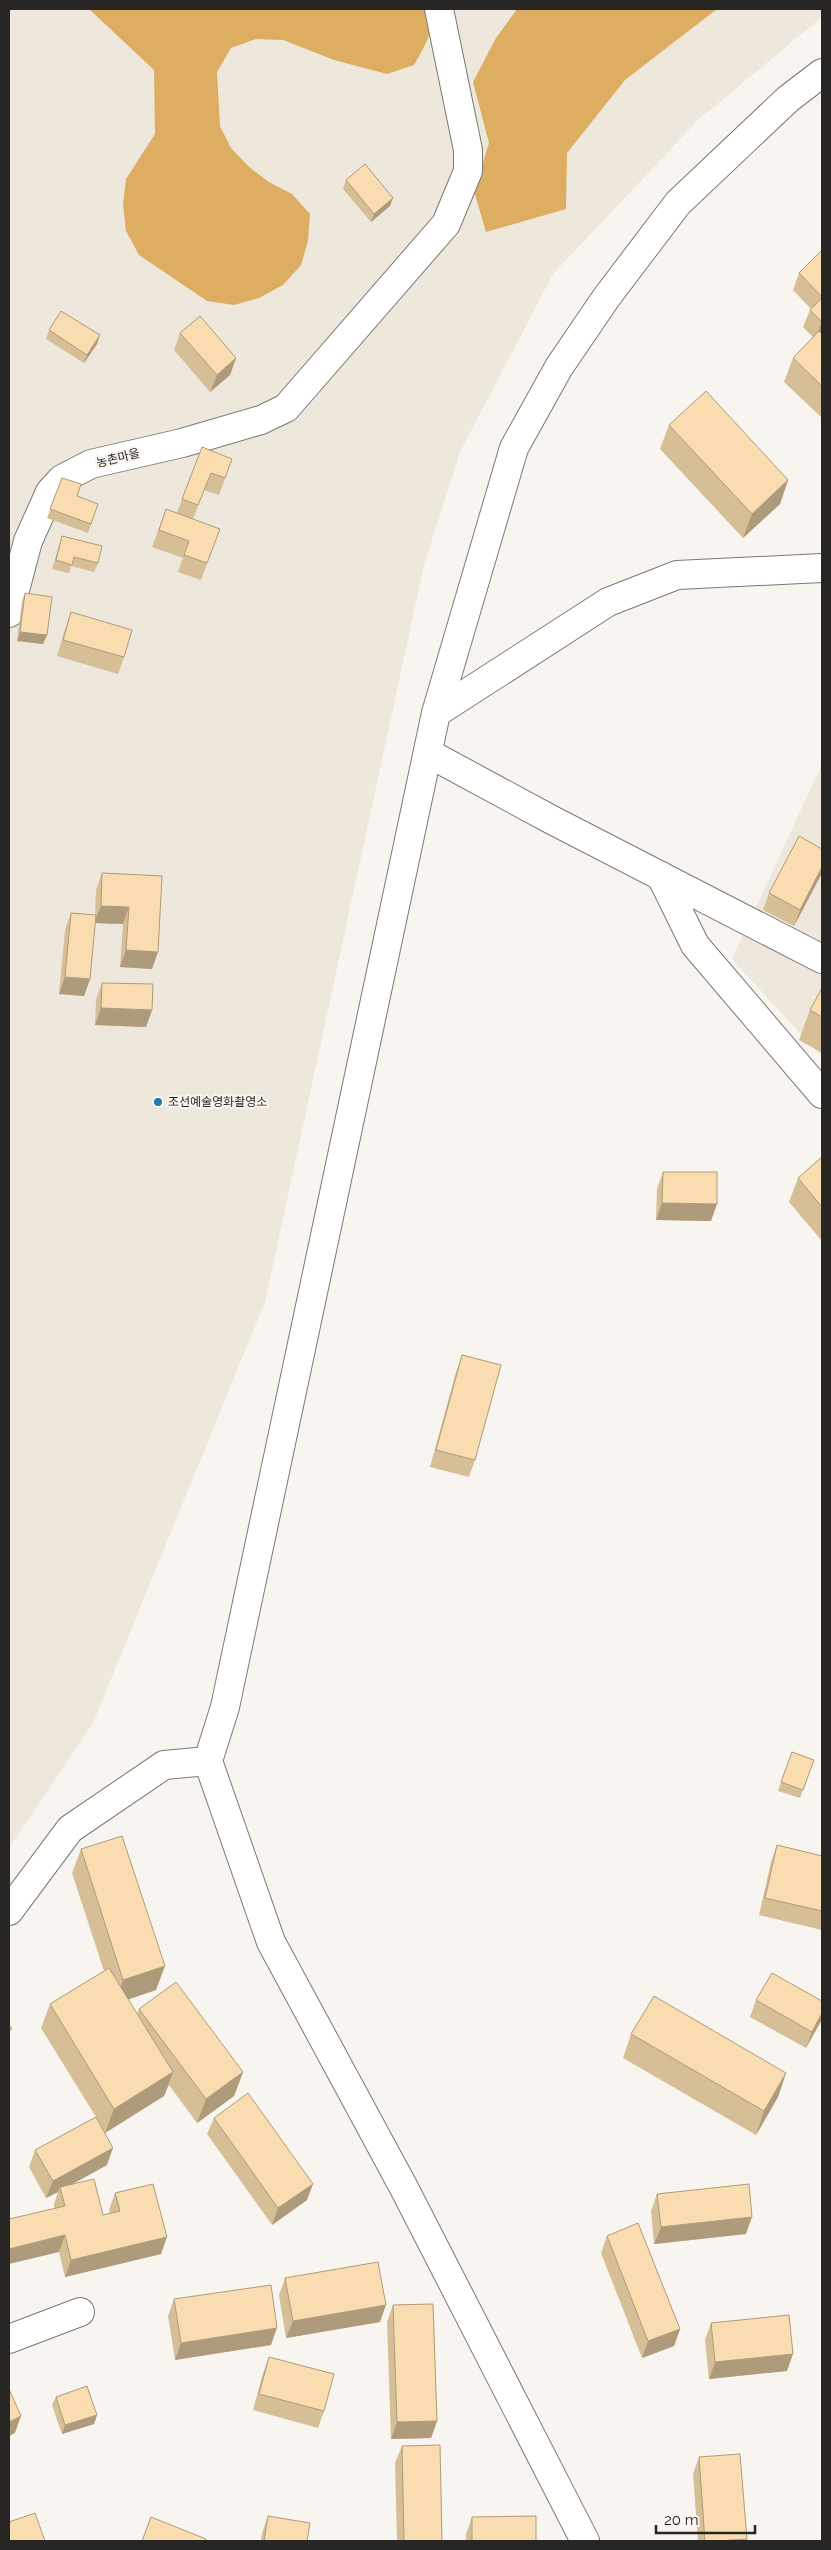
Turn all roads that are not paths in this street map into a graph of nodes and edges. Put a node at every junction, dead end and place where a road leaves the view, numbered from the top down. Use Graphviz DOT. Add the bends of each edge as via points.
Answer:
graph roads {
  1 [pos="439,9"];
  2 [pos="822,73"];
  3 [pos="822,568"];
  4 [pos="9,613"];
  5 [pos="436,713"];
  6 [pos="428,753"];
  7 [pos="661,876"];
  8 [pos="822,959"];
  9 [pos="822,1094"];
  10 [pos="208,1762"];
  11 [pos="9,1911"];
  12 [pos="80,2312"];
  13 [pos="9,2339"];
  14 [pos="585,2541"];
  1 -- 4 [label="street, 농촌마을" via="468,150 468,171 446,224 286,408 261,420 182,443 92,464 62,479 50,492 28,541"];
  2 -- 5 [label="street" via="788,99 678,203 559,367 514,448"];
  3 -- 5 [label="street" via="677,575 608,602"];
  5 -- 6 [label="street"];
  6 -- 7 [label="street"];
  6 -- 10 [label="street" via="225,1707"];
  7 -- 8 [label="street"];
  7 -- 9 [label="street" via="695,945"];
  10 -- 11 [label="street" via="164,1765 70,1829"];
  10 -- 14 [label="street" via="270,1942 404,2188"];
  12 -- 13 [label="street"];
}
